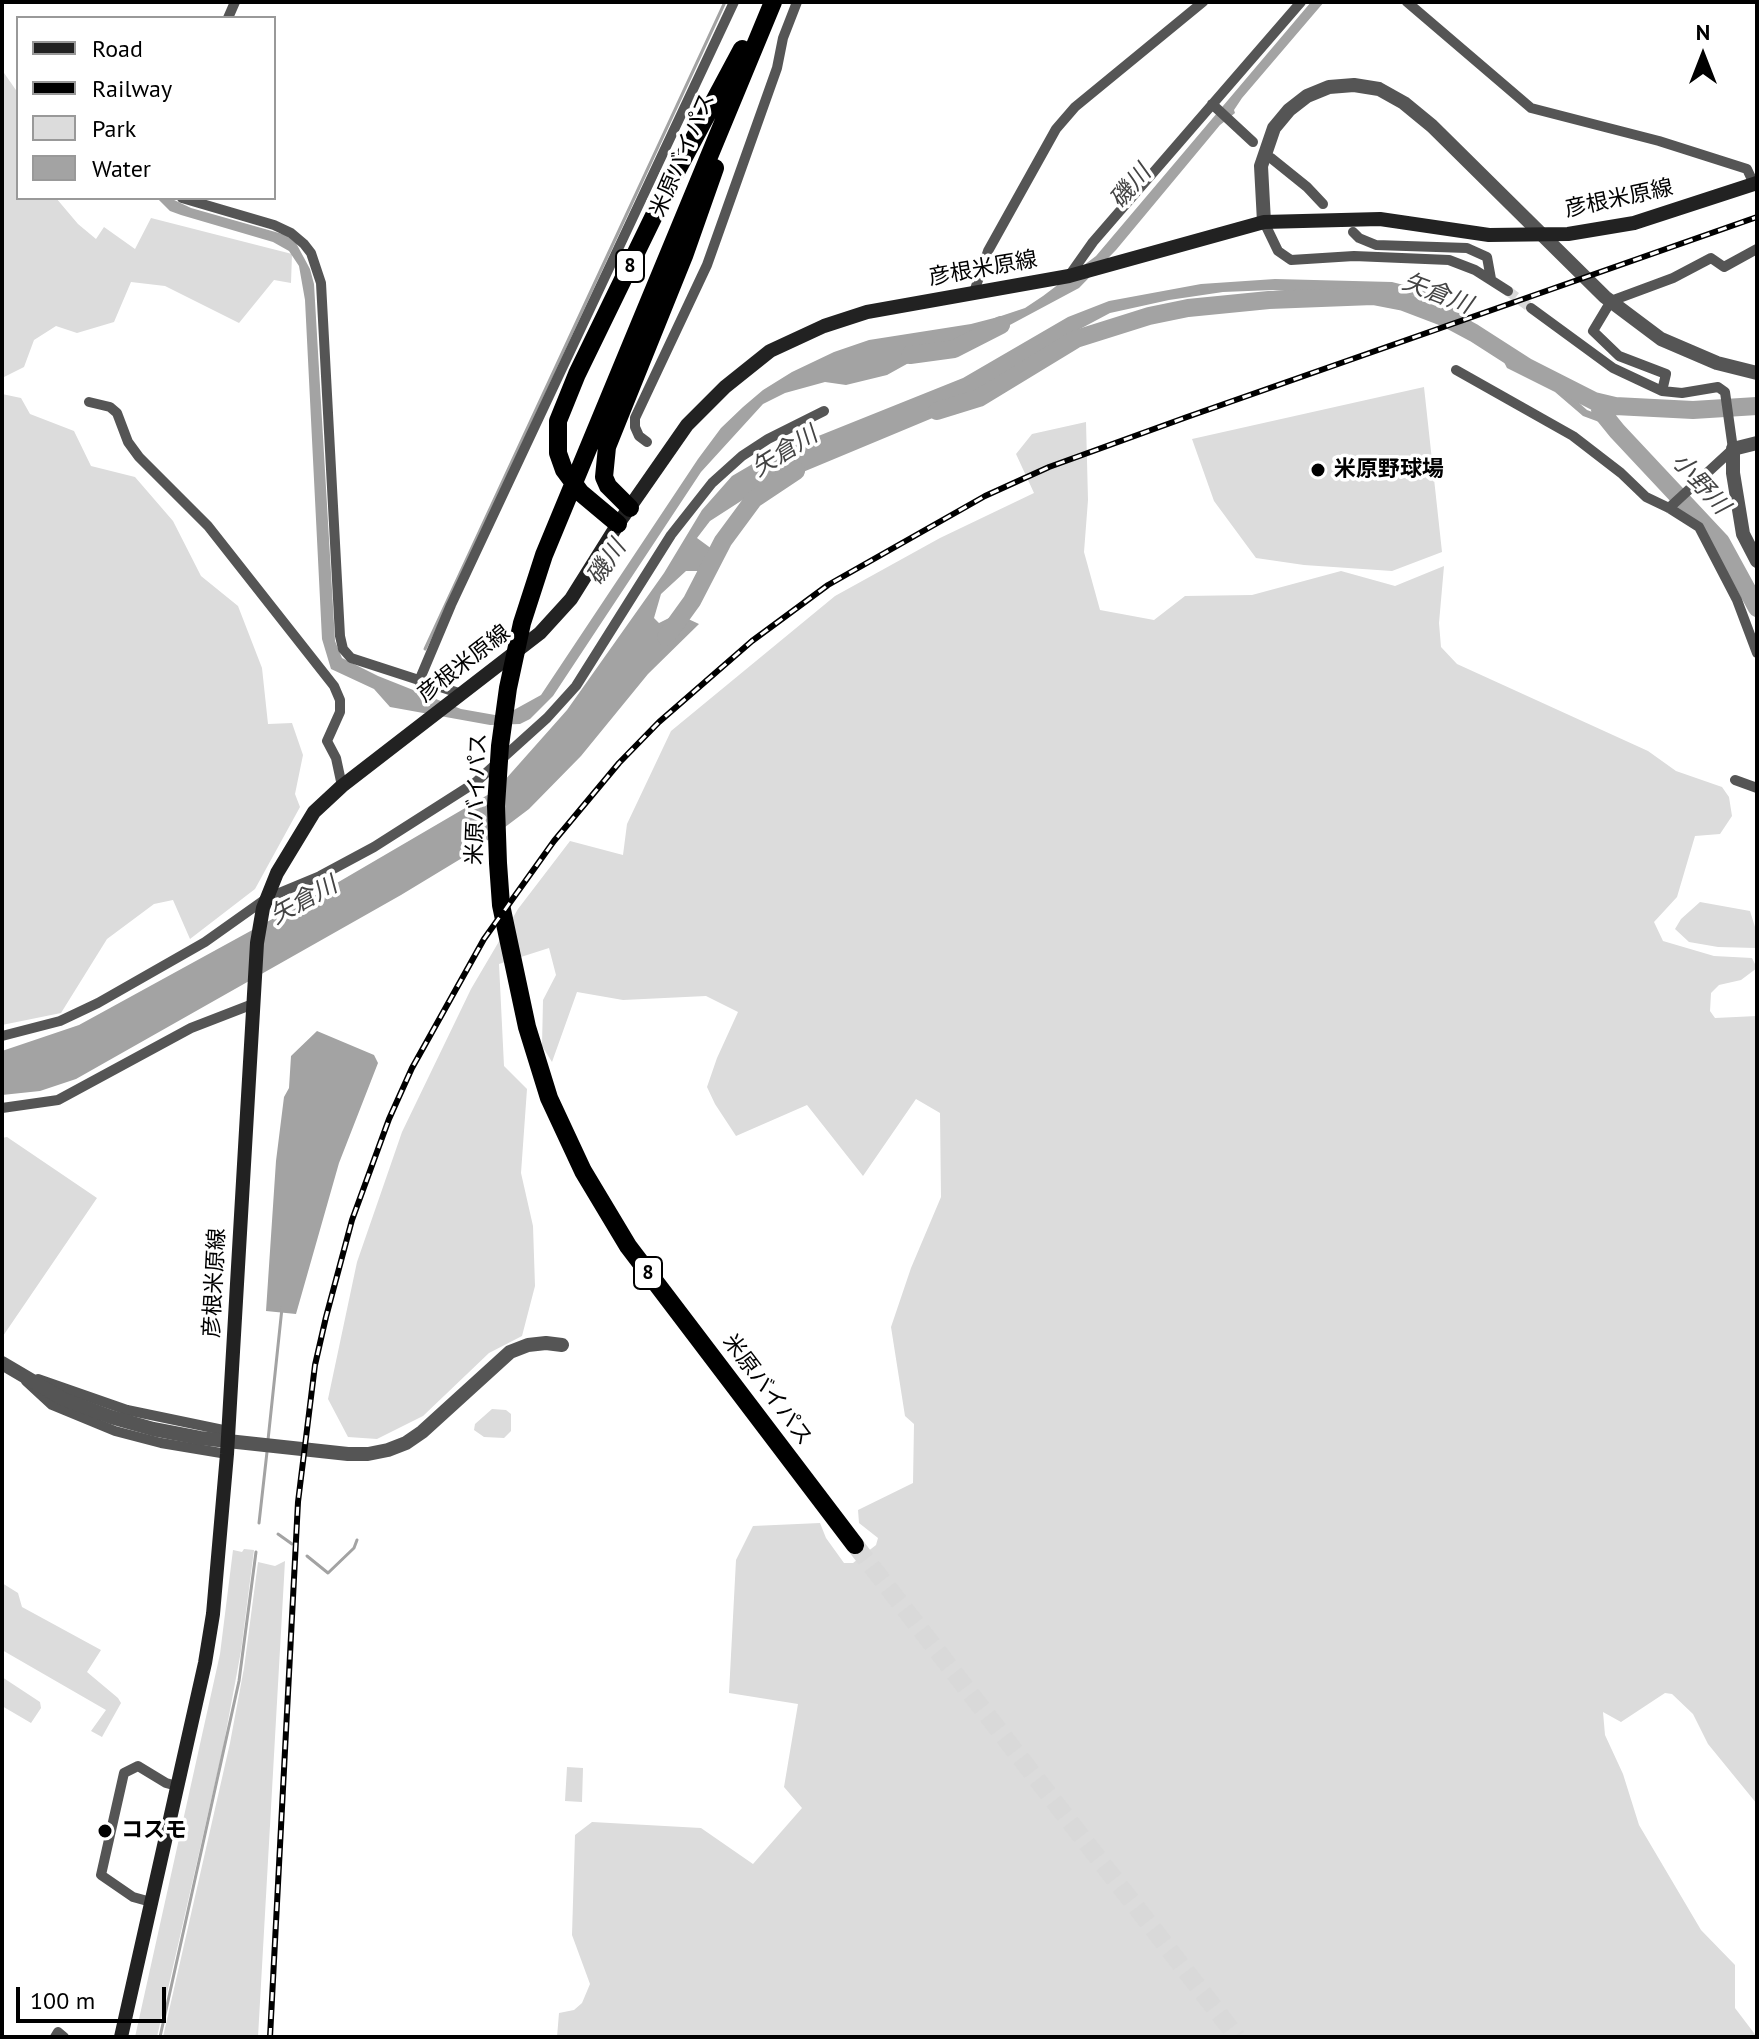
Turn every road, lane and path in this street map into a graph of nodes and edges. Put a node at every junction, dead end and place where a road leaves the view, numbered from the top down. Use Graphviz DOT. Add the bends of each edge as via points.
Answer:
graph roads {
  1 [pos="734,2"];
  2 [pos="771,2"];
  3 [pos="797,2"];
  4 [pos="1203,2"];
  5 [pos="1301,2"];
  6 [pos="1407,2"];
  7 [pos="746,66"];
  8 [pos="1214,107"];
  9 [pos="1253,142"];
  10 [pos="1271,158"];
  11 [pos="1755,184"];
  12 [pos="189,200"];
  13 [pos="1323,204"];
  14 [pos="1264,222"];
  15 [pos="1353,232"];
  16 [pos="1757,249"];
  17 [pos="1069,276"];
  18 [pos="1491,279"];
  19 [pos="1508,291"];
  20 [pos="974,292"];
  21 [pos="1608,299"];
  22 [pos="1531,308"];
  23 [pos="1456,370"];
  24 [pos="1757,373"];
  25 [pos="1662,391"];
  26 [pos="89,402"];
  27 [pos="824,411"];
  28 [pos="647,442"];
  29 [pos="1732,442"];
  30 [pos="1757,443"];
  31 [pos="630,508"];
  32 [pos="1669,508"];
  33 [pos="618,524"];
  34 [pos="1757,561"];
  35 [pos="1757,653"];
  36 [pos="419,681"];
  37 [pos="458,697"];
  38 [pos="1735,780"];
  39 [pos="342,786"];
  40 [pos="1757,788"];
  41 [pos="265,903"];
  42 [pos="253,998"];
  43 [pos="2,1036"];
  44 [pos="2,1108"];
  45 [pos="562,1345"];
  46 [pos="2,1363"];
  47 [pos="17,1373"];
  48 [pos="228,1431"];
  49 [pos="227,1454"];
  50 [pos="855,1545"];
  51 [pos="177,1786"];
  52 [pos="151,1902"];
  53 [pos="55,2037"];
  54 [pos="64,2037"];
  55 [pos="121,2037"];
  1 -- 36 [label="street"];
  2 -- 7 [label="highway, 米原バイパス / 8"];
  2 -- 33 [label="highway, 8" via="667,189 558,421 564,470 581,493"];
  3 -- 28 [label="street" via="707,265 635,418 639,436"];
  4 -- 20 [label="street" via="1075,107 1056,129 988,251"];
  5 -- 8 [label="street"];
  6 -- 11 [label="street" via="1531,108 1747,169"];
  7 -- 31 [label="highway, 8" via="690,242 607,447 604,477"];
  7 -- 50 [label="highway, 米原バイパス / 8" via="544,555 522,623 500,746 496,806 501,905 527,1027 549,1098 583,1171 628,1246"];
  8 -- 9 [label="street"];
  8 -- 17 [label="street"];
  10 -- 13 [label="street"];
  11 -- 14 [label="main road, 彦根米原線" via="1634,223 1568,234 1489,235 1380,219"];
  12 -- 36 [label="street" via="274,225 311,253 321,283 343,649 351,658"];
  14 -- 17 [label="main road, 彦根米原線"];
  14 -- 18 [label="street" via="1278,251 1291,260 1449,260"];
  14 -- 21 [label="street" via="1261,166 1274,128 1289,110 1329,87 1379,89 1432,126"];
  15 -- 18 [label="street" via="1376,245 1467,248 1487,257"];
  16 -- 21 [label="street" via="1724,267 1711,258 1673,278"];
  17 -- 20 [label="main road, 彦根米原線"];
  18 -- 19 [label="street"];
  20 -- 31 [label="main road, 彦根米原線" via="867,312 770,351 687,425"];
  21 -- 24 [label="street" via="1661,339"];
  21 -- 25 [label="street" via="1593,331 1619,356 1666,374"];
  22 -- 25 [label="street" via="1613,368"];
  23 -- 32 [label="street" via="1573,436 1646,497"];
  25 -- 29 [label="street" via="1718,387 1725,392"];
  26 -- 39 [label="street" via="117,413 139,457 208,526 334,686 340,712 327,741"];
  27 -- 41 [label="street" via="768,439 712,483 671,535 576,686 476,782 374,847"];
  29 -- 30 [label="street"];
  29 -- 32 [label="street"];
  29 -- 34 [label="street" via="1743,534"];
  31 -- 33 [label="main road, 彦根米原線"];
  32 -- 35 [label="street" via="1699,527"];
  33 -- 37 [label="main road, 彦根米原線" via="571,599 540,633"];
  36 -- 37 [label="street"];
  37 -- 39 [label="main road, 彦根米原線"];
  38 -- 40 [label="street"];
  39 -- 41 [label="main road, 彦根米原線" via="300,833"];
  41 -- 42 [label="main road, 彦根米原線"];
  41 -- 43 [label="street" via="98,1003 60,1021"];
  42 -- 44 [label="street" via="58,1100"];
  42 -- 48 [label="main road, 彦根米原線"];
  45 -- 47 [label="street" via="528,1345 510,1352 406,1443 348,1454 200,1438 132,1424 63,1399"];
  46 -- 47 [label="street"];
  47 -- 48 [label="street" via="127,1410"];
  47 -- 49 [label="street" via="52,1405 91,1422 132,1436"];
  48 -- 49 [label="main road, 彦根米原線"];
  49 -- 51 [label="main road, 彦根米原線" via="213,1614"];
  51 -- 52 [label="main road, 彦根米原線"];
  51 -- 52 [label="street" via="138,1766 124,1773 120,1788 101,1875 133,1897"];
  52 -- 55 [label="main road, 彦根米原線"];
  53 -- 54 [label="street" via="58,2032"];
}
